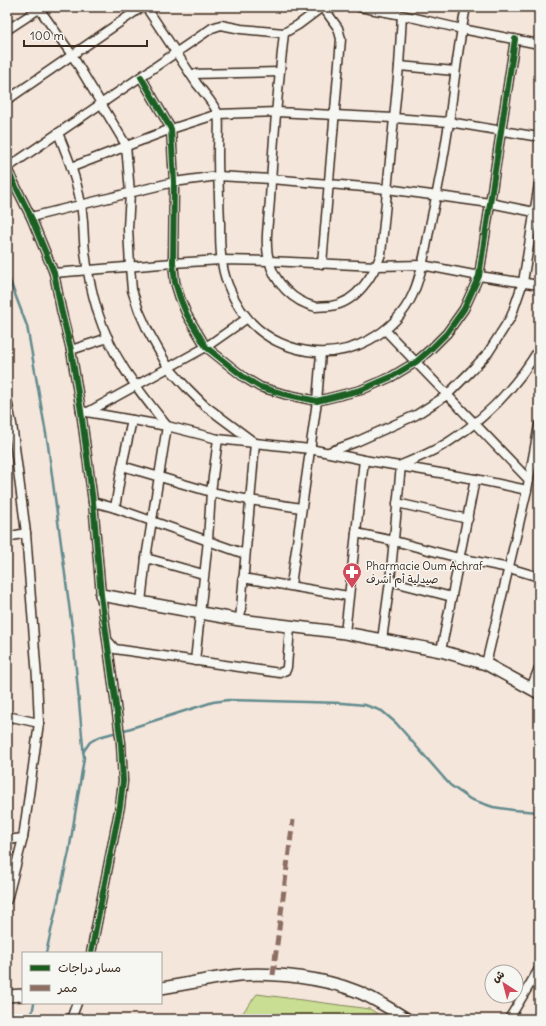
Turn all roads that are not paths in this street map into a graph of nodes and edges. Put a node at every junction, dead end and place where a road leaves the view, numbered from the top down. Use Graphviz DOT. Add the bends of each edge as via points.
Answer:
graph roads {
  1 [pos="142,7"];
  2 [pos="146,7"];
  3 [pos="323,7"];
  4 [pos="359,7"];
  5 [pos="466,7"];
  6 [pos="40,8"];
  7 [pos="402,15"];
  8 [pos="462,29"];
  9 [pos="7,30"];
  10 [pos="284,33"];
  11 [pos="515,39"];
  12 [pos="539,44"];
  13 [pos="176,52"];
  14 [pos="72,55"];
  15 [pos="399,66"];
  16 [pos="455,71"];
  17 [pos="279,72"];
  18 [pos="191,74"];
  19 [pos="141,77"];
  20 [pos="7,100"];
  21 [pos="102,104"];
  22 [pos="277,112"];
  23 [pos="218,114"];
  24 [pos="335,115"];
  25 [pos="393,118"];
  26 [pos="449,122"];
  27 [pos="171,129"];
  28 [pos="501,130"];
  29 [pos="58,133"];
  30 [pos="539,136"];
  31 [pos="126,145"];
  32 [pos="72,167"];
  33 [pos="7,169"];
  34 [pos="218,176"];
  35 [pos="271,179"];
  36 [pos="174,182"];
  37 [pos="539,184"];
  38 [pos="328,185"];
  39 [pos="387,189"];
  40 [pos="130,193"];
  41 [pos="436,195"];
  42 [pos="490,203"];
  43 [pos="81,205"];
  44 [pos="537,212"];
  45 [pos="31,217"];
  46 [pos="221,260"];
  47 [pos="269,261"];
  48 [pos="173,263"];
  49 [pos="322,264"];
  50 [pos="422,265"];
  51 [pos="377,266"];
  52 [pos="130,267"];
  53 [pos="88,270"];
  54 [pos="54,273"];
  55 [pos="479,276"];
  56 [pos="524,282"];
  57 [pos="539,285"];
  58 [pos="246,319"];
  59 [pos="385,330"];
  60 [pos="108,338"];
  61 [pos="206,347"];
  62 [pos="539,349"];
  63 [pos="71,350"];
  64 [pos="321,353"];
  65 [pos="416,362"];
  66 [pos="168,366"];
  67 [pos="134,385"];
  68 [pos="447,395"];
  69 [pos="7,400"];
  70 [pos="317,401"];
  71 [pos="84,411"];
  72 [pos="132,420"];
  73 [pos="474,424"];
  74 [pos="539,425"];
  75 [pos="166,426"];
  76 [pos="218,439"];
  77 [pos="255,443"];
  78 [pos="310,449"];
  79 [pos="328,453"];
  80 [pos="364,460"];
  81 [pos="401,465"];
  82 [pos="122,466"];
  83 [pos="159,477"];
  84 [pos="475,479"];
  85 [pos="529,480"];
  86 [pos="527,490"];
  87 [pos="210,492"];
  88 [pos="249,500"];
  89 [pos="93,502"];
  90 [pos="397,503"];
  91 [pos="115,508"];
  92 [pos="301,508"];
  93 [pos="468,519"];
  94 [pos="151,521"];
  95 [pos="26,533"];
  96 [pos="356,533"];
  97 [pos="7,537"];
  98 [pos="208,540"];
  99 [pos="394,541"];
  100 [pos="245,554"];
  101 [pos="146,558"];
  102 [pos="459,558"];
  103 [pos="509,568"];
  104 [pos="203,574"];
  105 [pos="539,577"];
  106 [pos="243,578"];
  107 [pos="390,582"];
  108 [pos="291,586"];
  109 [pos="101,595"];
  110 [pos="348,596"];
  111 [pos="452,597"];
  112 [pos="141,602"];
  113 [pos="200,613"];
  114 [pos="240,620"];
  115 [pos="290,627"];
  116 [pos="344,633"];
  117 [pos="382,640"];
  118 [pos="109,642"];
  119 [pos="441,651"];
  120 [pos="195,661"];
  121 [pos="486,664"];
  122 [pos="539,668"];
  123 [pos="535,691"];
  124 [pos="7,716"];
  125 [pos="38,724"];
  126 [pos="23,838"];
  127 [pos="7,840"];
  128 [pos="7,900"];
  129 [pos="91,952"];
  130 [pos="539,969"];
  131 [pos="162,988"];
  132 [pos="22,995"];
  133 [pos="8,996"];
  134 [pos="77,1004"];
  135 [pos="70,1019"];
  136 [pos="407,1019"];
  137 [pos="509,1019"];
  1 -- 14 [label="street"];
  2 -- 13 [label="street"];
  3 -- 10 [label="street"];
  3 -- 24 [label="street" via="340,33"];
  4 -- 7 [label="street"];
  5 -- 8 [label="street"];
  6 -- 9 [label="street"];
  6 -- 14 [label="street"];
  7 -- 8 [label="street"];
  7 -- 15 [label="street"];
  8 -- 11 [label="street"];
  8 -- 16 [label="street"];
  10 -- 13 [label="street" via="221,25 212,28"];
  10 -- 17 [label="street"];
  11 -- 12 [label="street"];
  11 -- 28 [label="street"];
  13 -- 18 [label="street"];
  13 -- 19 [label="street"];
  14 -- 20 [label="street"];
  14 -- 21 [label="street"];
  15 -- 16 [label="street"];
  15 -- 25 [label="street"];
  16 -- 26 [label="street"];
  17 -- 18 [label="street"];
  17 -- 22 [label="street"];
  18 -- 23 [label="street"];
  19 -- 21 [label="street"];
  19 -- 27 [label="street"];
  21 -- 29 [label="street"];
  21 -- 31 [label="street"];
  22 -- 23 [label="street"];
  22 -- 24 [label="street"];
  22 -- 35 [label="street"];
  23 -- 27 [label="street"];
  23 -- 34 [label="street"];
  24 -- 25 [label="street"];
  24 -- 38 [label="street"];
  25 -- 26 [label="street"];
  25 -- 39 [label="street"];
  26 -- 28 [label="street"];
  26 -- 41 [label="street"];
  27 -- 31 [label="street"];
  27 -- 36 [label="street"];
  28 -- 30 [label="street"];
  28 -- 42 [label="street"];
  29 -- 32 [label="street"];
  29 -- 33 [label="street"];
  31 -- 32 [label="street"];
  31 -- 40 [label="street"];
  32 -- 43 [label="street"];
  33 -- 45 [label="street"];
  34 -- 35 [label="street"];
  34 -- 36 [label="street"];
  34 -- 46 [label="street"];
  35 -- 38 [label="street"];
  35 -- 47 [label="street" via="267,248"];
  36 -- 40 [label="street"];
  36 -- 48 [label="street"];
  37 -- 44 [label="street"];
  38 -- 39 [label="street"];
  38 -- 49 [label="street"];
  39 -- 41 [label="street"];
  39 -- 51 [label="street" via="383,241"];
  40 -- 43 [label="street"];
  40 -- 52 [label="street"];
  41 -- 42 [label="street"];
  41 -- 50 [label="street"];
  42 -- 44 [label="street"];
  42 -- 55 [label="street"];
  43 -- 45 [label="street"];
  43 -- 53 [label="street"];
  44 -- 56 [label="street"];
  45 -- 54 [label="street"];
  46 -- 47 [label="street"];
  46 -- 48 [label="street"];
  46 -- 58 [label="street" via="228,284"];
  47 -- 49 [label="street"];
  47 -- 51 [label="street" via="286,292 301,302 317,307 334,305 350,298 363,287"];
  48 -- 52 [label="street"];
  48 -- 61 [label="street" via="180,298"];
  49 -- 51 [label="street"];
  50 -- 51 [label="street"];
  50 -- 55 [label="street"];
  50 -- 59 [label="street" via="413,295"];
  52 -- 53 [label="street"];
  52 -- 66 [label="street" via="132,290 139,311"];
  53 -- 54 [label="street"];
  53 -- 60 [label="street" via="98,313"];
  54 -- 63 [label="street"];
  55 -- 56 [label="street"];
  55 -- 65 [label="street" via="464,309 447,333"];
  56 -- 57 [label="street"];
  56 -- 68 [label="street" via="511,317 488,353"];
  58 -- 61 [label="street"];
  58 -- 64 [label="street" via="279,343"];
  59 -- 64 [label="street" via="356,347"];
  59 -- 65 [label="street"];
  60 -- 63 [label="street"];
  60 -- 67 [label="street" via="115,355"];
  61 -- 66 [label="street"];
  61 -- 70 [label="street" via="260,387"];
  62 -- 73 [label="street" via="500,400"];
  63 -- 71 [label="street"];
  64 -- 70 [label="street"];
  65 -- 68 [label="street"];
  65 -- 70 [label="street" via="391,377 361,390"];
  66 -- 67 [label="street"];
  66 -- 77 [label="street" via="204,405"];
  67 -- 71 [label="street"];
  67 -- 75 [label="street"];
  68 -- 73 [label="street"];
  68 -- 79 [label="street" via="416,415"];
  69 -- 95 [label="street"];
  70 -- 78 [label="street"];
  71 -- 72 [label="street"];
  71 -- 89 [label="street"];
  72 -- 75 [label="street"];
  72 -- 82 [label="street"];
  73 -- 81 [label="street" via="450,441"];
  73 -- 85 [label="street"];
  74 -- 85 [label="street"];
  75 -- 76 [label="street"];
  75 -- 83 [label="street"];
  76 -- 77 [label="street"];
  76 -- 87 [label="street"];
  77 -- 78 [label="street"];
  77 -- 88 [label="street"];
  78 -- 79 [label="street"];
  78 -- 92 [label="street"];
  79 -- 80 [label="street"];
  80 -- 81 [label="street"];
  80 -- 96 [label="street"];
  81 -- 84 [label="street"];
  81 -- 90 [label="street"];
  82 -- 83 [label="street"];
  82 -- 91 [label="street"];
  83 -- 87 [label="street"];
  83 -- 94 [label="street"];
  84 -- 86 [label="street"];
  84 -- 93 [label="street"];
  85 -- 86 [label="street"];
  86 -- 103 [label="street"];
  87 -- 88 [label="street"];
  87 -- 98 [label="street"];
  88 -- 92 [label="street"];
  88 -- 100 [label="street"];
  89 -- 91 [label="street"];
  89 -- 109 [label="street"];
  90 -- 93 [label="street"];
  90 -- 99 [label="street"];
  91 -- 94 [label="street"];
  92 -- 108 [label="street"];
  93 -- 102 [label="street"];
  94 -- 98 [label="street"];
  94 -- 101 [label="street"];
  95 -- 97 [label="street"];
  95 -- 125 [label="street"];
  96 -- 99 [label="street"];
  96 -- 110 [label="street"];
  98 -- 100 [label="street"];
  98 -- 104 [label="street"];
  99 -- 102 [label="street"];
  99 -- 107 [label="street"];
  100 -- 106 [label="street"];
  101 -- 104 [label="street"];
  101 -- 112 [label="street"];
  102 -- 103 [label="street"];
  102 -- 111 [label="street"];
  103 -- 105 [label="street"];
  103 -- 121 [label="street"];
  104 -- 113 [label="street"];
  106 -- 108 [label="street"];
  106 -- 114 [label="street"];
  107 -- 111 [label="street"];
  107 -- 117 [label="street"];
  108 -- 110 [label="street"];
  109 -- 112 [label="street"];
  109 -- 118 [label="street"];
  110 -- 116 [label="street"];
  111 -- 119 [label="street"];
  112 -- 113 [label="street"];
  113 -- 114 [label="street"];
  113 -- 120 [label="street"];
  114 -- 115 [label="street"];
  115 -- 116 [label="street"];
  115 -- 120 [label="street" via="287,668 283,672"];
  116 -- 117 [label="street"];
  117 -- 119 [label="street"];
  118 -- 120 [label="street" via="115,649"];
  118 -- 129 [label="street" via="123,781"];
  119 -- 121 [label="street"];
  121 -- 123 [label="street"];
  122 -- 123 [label="street"];
  124 -- 125 [label="street"];
  125 -- 126 [label="street"];
  126 -- 127 [label="street"];
  126 -- 128 [label="street"];
  130 -- 137 [label="street"];
  131 -- 136 [label="street" via="241,975 273,975 320,980 355,991"];
  132 -- 133 [label="street"];
  134 -- 135 [label="street"];
}
